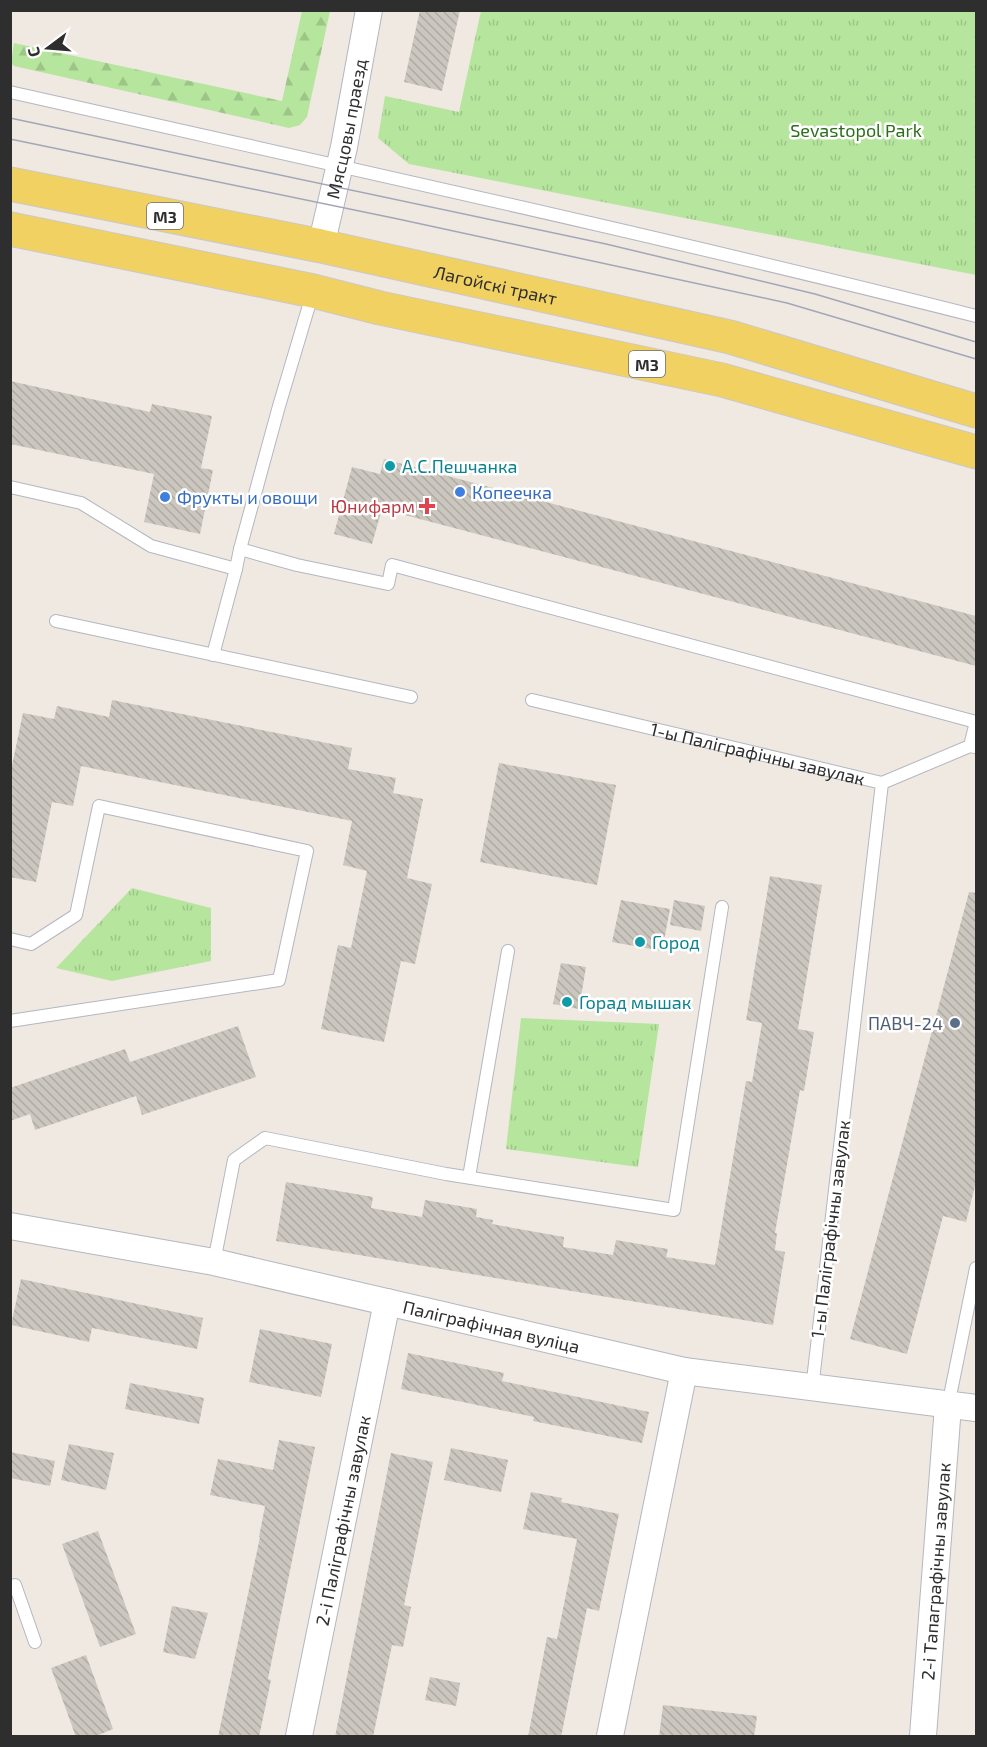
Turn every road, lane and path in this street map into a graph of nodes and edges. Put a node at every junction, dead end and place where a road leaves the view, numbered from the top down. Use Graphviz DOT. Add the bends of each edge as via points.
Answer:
graph roads {
  1 [pos="369,10"];
  2 [pos="10,92"];
  3 [pos="340,166"];
  4 [pos="10,184"];
  5 [pos="10,229"];
  6 [pos="321,246"];
  7 [pos="313,291"];
  8 [pos="976,316"];
  9 [pos="976,411"];
  10 [pos="976,452"];
  11 [pos="10,487"];
  12 [pos="240,549"];
  13 [pos="236,569"];
  14 [pos="56,621"];
  15 [pos="213,655"];
  16 [pos="411,697"];
  17 [pos="532,700"];
  18 [pos="973,746"];
  19 [pos="882,783"];
  20 [pos="722,907"];
  21 [pos="10,939"];
  22 [pos="508,951"];
  23 [pos="10,1021"];
  24 [pos="469,1177"];
  25 [pos="10,1226"];
  26 [pos="214,1262"];
  27 [pos="976,1268"];
  28 [pos="387,1302"];
  29 [pos="684,1371"];
  30 [pos="812,1389"];
  31 [pos="948,1406"];
  32 [pos="976,1408"];
  33 [pos="10,1587"];
  34 [pos="35,1642"];
  35 [pos="299,1737"];
  36 [pos="610,1737"];
  37 [pos="923,1737"];
  1 -- 3 [label="street, Мясцовы праезд"];
  2 -- 3 [label="lane"];
  3 -- 6 [label="street, Мясцовы праезд"];
  3 -- 8 [label="lane"];
  4 -- 6 [label="main road, Лагойскі тракт / М3"];
  5 -- 7 [label="main road, М3"];
  6 -- 7 [label="main road"];
  6 -- 9 [label="main road, Лагойскі тракт / М3" via="730,337"];
  7 -- 10 [label="main road, М3" via="722,380"];
  7 -- 12 [label="lane"];
  11 -- 13 [label="lane" via="81,503 151,546"];
  12 -- 13 [label="lane"];
  12 -- 18 [label="lane" via="388,584 392,565 976,722"];
  13 -- 15 [label="lane"];
  14 -- 15 [label="lane"];
  15 -- 16 [label="lane"];
  17 -- 19 [label="lane, 1-ы Паліграфічны завулак"];
  18 -- 19 [label="lane"];
  19 -- 30 [label="lane, 1-ы Паліграфічны завулак"];
  20 -- 24 [label="lane" via="674,1210"];
  21 -- 23 [label="lane" via="31,944 76,915 99,806 307,851 279,980"];
  22 -- 24 [label="lane"];
  24 -- 26 [label="lane" via="265,1138 234,1160"];
  25 -- 26 [label="street, Паліграфічная вуліца"];
  26 -- 28 [label="street, Паліграфічная вуліца"];
  27 -- 31 [label="lane"];
  28 -- 29 [label="street, Паліграфічная вуліца"];
  28 -- 35 [label="street, 2-і Паліграфічны завулак"];
  29 -- 30 [label="street, Паліграфічная вуліца"];
  29 -- 36 [label="street"];
  30 -- 31 [label="street, Паліграфічная вуліца"];
  31 -- 32 [label="street, Паліграфічная вуліца"];
  31 -- 37 [label="street, 2-і Тапаграфічны завулак"];
  33 -- 34 [label="lane" via="15,1585"];
}
